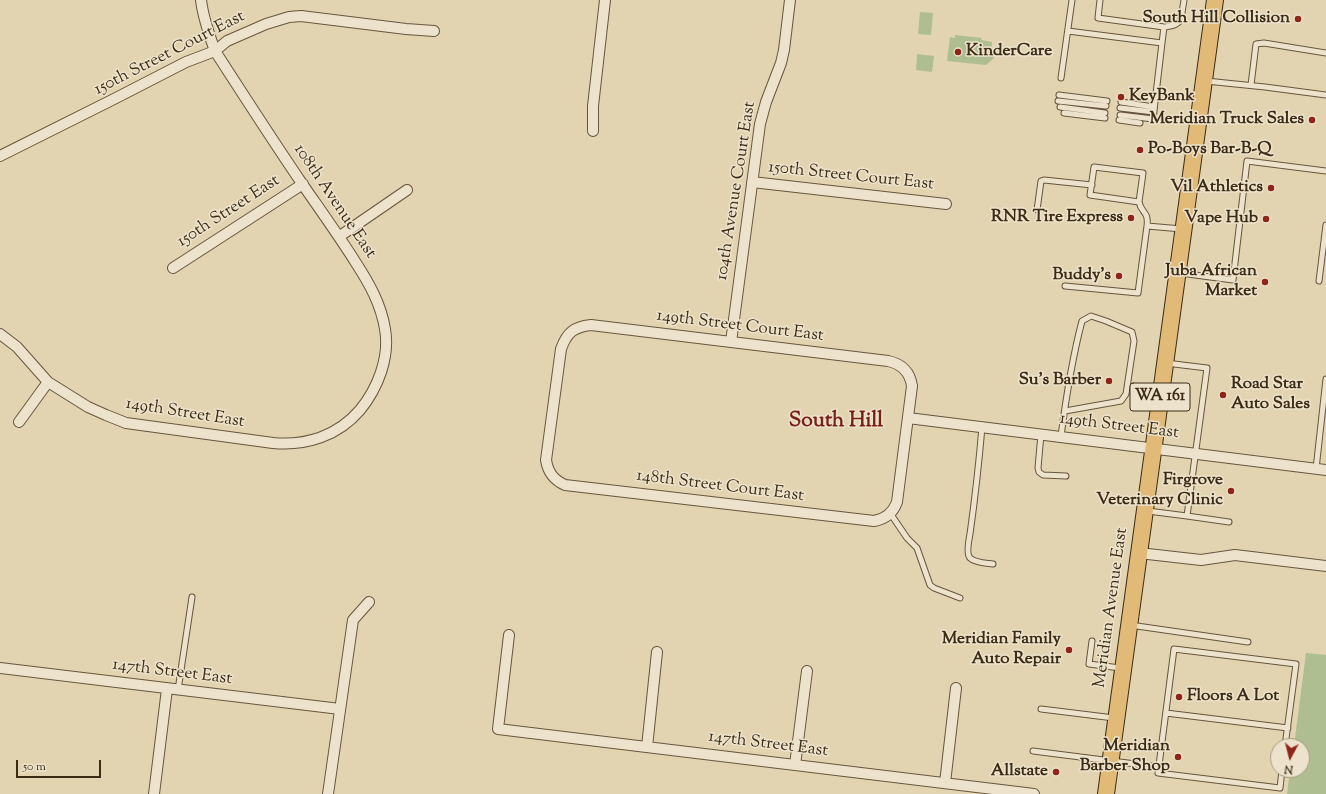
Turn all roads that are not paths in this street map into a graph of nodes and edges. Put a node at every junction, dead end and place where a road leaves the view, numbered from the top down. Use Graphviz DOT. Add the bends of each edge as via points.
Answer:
graph roads {
  1 [pos="201,0"];
  2 [pos="604,0"];
  3 [pos="790,0"];
  4 [pos="1072,0"];
  5 [pos="1100,0"];
  6 [pos="1184,0"];
  7 [pos="1215,0"];
  8 [pos="1164,27"];
  9 [pos="434,31"];
  10 [pos="1068,31"];
  11 [pos="1162,43"];
  12 [pos="215,51"];
  13 [pos="1326,53"];
  14 [pos="1061,78"];
  15 [pos="1204,80"];
  16 [pos="1251,85"];
  17 [pos="1326,95"];
  18 [pos="1058,98"];
  19 [pos="1106,104"];
  20 [pos="1121,105"];
  21 [pos="1060,107"];
  22 [pos="1154,109"];
  23 [pos="1064,113"];
  24 [pos="1140,123"];
  25 [pos="594,131"];
  26 [pos="0,156"];
  27 [pos="1326,171"];
  28 [pos="752,182"];
  29 [pos="303,184"];
  30 [pos="1092,185"];
  31 [pos="407,190"];
  32 [pos="1139,202"];
  33 [pos="946,204"];
  34 [pos="1037,210"];
  35 [pos="1326,225"];
  36 [pos="1147,226"];
  37 [pos="1183,229"];
  38 [pos="340,236"];
  39 [pos="173,268"];
  40 [pos="1177,273"];
  41 [pos="1319,281"];
  42 [pos="1065,286"];
  43 [pos="0,334"];
  44 [pos="731,342"];
  45 [pos="1165,363"];
  46 [pos="1326,379"];
  47 [pos="48,382"];
  48 [pos="1065,411"];
  49 [pos="908,418"];
  50 [pos="19,422"];
  51 [pos="344,426"];
  52 [pos="982,427"];
  53 [pos="1042,434"];
  54 [pos="1061,436"];
  55 [pos="1154,448"];
  56 [pos="1196,453"];
  57 [pos="1321,469"];
  58 [pos="552,476"];
  59 [pos="1066,476"];
  60 [pos="1145,510"];
  61 [pos="889,515"];
  62 [pos="1187,516"];
  63 [pos="1229,522"];
  64 [pos="1139,553"];
  65 [pos="993,564"];
  66 [pos="1326,566"];
  67 [pos="192,597"];
  68 [pos="960,598"];
  69 [pos="369,602"];
  70 [pos="1129,625"];
  71 [pos="509,635"];
  72 [pos="1092,640"];
  73 [pos="1248,642"];
  74 [pos="657,652"];
  75 [pos="0,668"];
  76 [pos="1123,669"];
  77 [pos="807,671"];
  78 [pos="956,688"];
  79 [pos="167,689"];
  80 [pos="178,690"];
  81 [pos="340,709"];
  82 [pos="1041,709"];
  83 [pos="1166,713"];
  84 [pos="1117,719"];
  85 [pos="1288,728"];
  86 [pos="1286,738"];
  87 [pos="647,747"];
  88 [pos="1033,751"];
  89 [pos="1111,761"];
  90 [pos="795,765"];
  91 [pos="1159,767"];
  92 [pos="1281,778"];
  93 [pos="945,783"];
  94 [pos="981,791"];
  95 [pos="154,794"];
  96 [pos="328,794"];
  97 [pos="1034,794"];
  98 [pos="1106,794"];
  1 -- 12 [label="street, 108th Avenue East"];
  2 -- 25 [label="street" via="593,106"];
  3 -- 28 [label="street, 104th Avenue Court East" via="784,50 760,124"];
  4 -- 10 [label="lane"];
  5 -- 8 [label="lane" via="1098,18"];
  6 -- 8 [label="lane" via="1180,22"];
  7 -- 15 [label="main road, Meridian Avenue East / WA 161"];
  8 -- 11 [label="lane"];
  9 -- 12 [label="street, 150th Street Court East" via="301,16 289,17 227,41"];
  10 -- 11 [label="lane"];
  10 -- 14 [label="lane"];
  11 -- 22 [label="lane"];
  12 -- 26 [label="street, 150th Street Court East" via="186,62"];
  12 -- 29 [label="street, 108th Avenue East"];
  13 -- 16 [label="lane" via="1264,43 1256,44"];
  15 -- 16 [label="lane"];
  15 -- 37 [label="main road, Meridian Avenue East / WA 161"];
  16 -- 17 [label="lane"];
  18 -- 19 [label="lane"];
  20 -- 22 [label="lane"];
  21 -- 23 [label="lane" via="1105,116"];
  22 -- 24 [label="lane" via="1153,119 1119,117"];
  27 -- 40 [label="lane" via="1247,161 1233,280"];
  28 -- 33 [label="street, 150th Street Court East"];
  28 -- 44 [label="street, 104th Avenue Court East"];
  29 -- 38 [label="street, 108th Avenue East"];
  29 -- 39 [label="street, 150th Street East"];
  30 -- 32 [label="lane" via="1090,196"];
  30 -- 32 [label="lane" via="1094,167 1142,173"];
  30 -- 34 [label="lane" via="1041,181"];
  31 -- 38 [label="street"];
  32 -- 36 [label="lane" via="1147,215"];
  35 -- 41 [label="lane"];
  36 -- 37 [label="lane"];
  36 -- 42 [label="lane" via="1138,293"];
  37 -- 40 [label="main road, Meridian Avenue East / WA 161"];
  38 -- 51 [label="street, 108th Avenue East" via="372,290 384,322 386,342 385,357 375,387 358,413"];
  40 -- 45 [label="main road, Meridian Avenue East / WA 161"];
  43 -- 47 [label="street, 149th Street East" via="17,347"];
  44 -- 49 [label="street, 149th Street Court East" via="899,364 908,374 912,386"];
  44 -- 58 [label="street, 149th Street Court East" via="591,325 572,331 564,340 561,349 546,460"];
  45 -- 55 [label="main road, Meridian Avenue East / WA 161"];
  45 -- 56 [label="lane" via="1207,368"];
  46 -- 57 [label="lane"];
  47 -- 50 [label="street"];
  47 -- 51 [label="street, 149th Street East" via="88,407 126,423 286,444 300,443 330,434"];
  48 -- 48 [label="lane" via="1082,321 1091,316 1132,332 1134,341 1126,394 1121,401"];
  48 -- 54 [label="lane"];
  49 -- 52 [label="street, 149th Street East"];
  49 -- 61 [label="street" via="897,502"];
  52 -- 53 [label="street, 149th Street East"];
  52 -- 65 [label="lane" via="968,555 975,561"];
  53 -- 54 [label="street, 149th Street East"];
  53 -- 59 [label="lane" via="1039,472"];
  54 -- 55 [label="street, 149th Street East"];
  55 -- 56 [label="street, 149th Street East"];
  55 -- 60 [label="main road, Meridian Avenue East / WA 161"];
  56 -- 57 [label="street, 149th Street East"];
  56 -- 62 [label="lane"];
  58 -- 61 [label="street, 148th Street Court East" via="565,485 874,521"];
  60 -- 62 [label="lane"];
  60 -- 64 [label="main road, Meridian Avenue East / WA 161"];
  61 -- 68 [label="lane" via="917,548 930,585"];
  62 -- 63 [label="lane"];
  64 -- 66 [label="street" via="1201,560 1235,555"];
  64 -- 70 [label="main road, Meridian Avenue East / WA 161"];
  67 -- 80 [label="lane"];
  69 -- 81 [label="street" via="353,620"];
  70 -- 73 [label="lane"];
  70 -- 76 [label="main road, Meridian Avenue East / WA 161"];
  71 -- 87 [label="street, 147th Street East" via="498,729"];
  72 -- 76 [label="lane" via="1089,664"];
  74 -- 87 [label="street"];
  75 -- 79 [label="street, 147th Street East"];
  76 -- 84 [label="main road, Meridian Avenue East / WA 161"];
  77 -- 90 [label="street"];
  78 -- 93 [label="street"];
  79 -- 80 [label="street, 147th Street East"];
  79 -- 95 [label="street"];
  80 -- 81 [label="street, 147th Street East"];
  81 -- 96 [label="street"];
  82 -- 84 [label="lane"];
  83 -- 85 [label="lane"];
  83 -- 85 [label="lane" via="1174,649 1296,664"];
  83 -- 91 [label="lane"];
  84 -- 89 [label="main road, Meridian Avenue East / WA 161"];
  85 -- 86 [label="lane"];
  87 -- 90 [label="street, 147th Street East"];
  88 -- 89 [label="lane"];
  89 -- 91 [label="lane"];
  89 -- 98 [label="main road, Meridian Avenue East / WA 161"];
  90 -- 93 [label="street, 147th Street East"];
  91 -- 92 [label="lane" via="1158,773 1280,788"];
  93 -- 94 [label="street, 147th Street East"];
  94 -- 97 [label="street, 147th Street East"];
}
